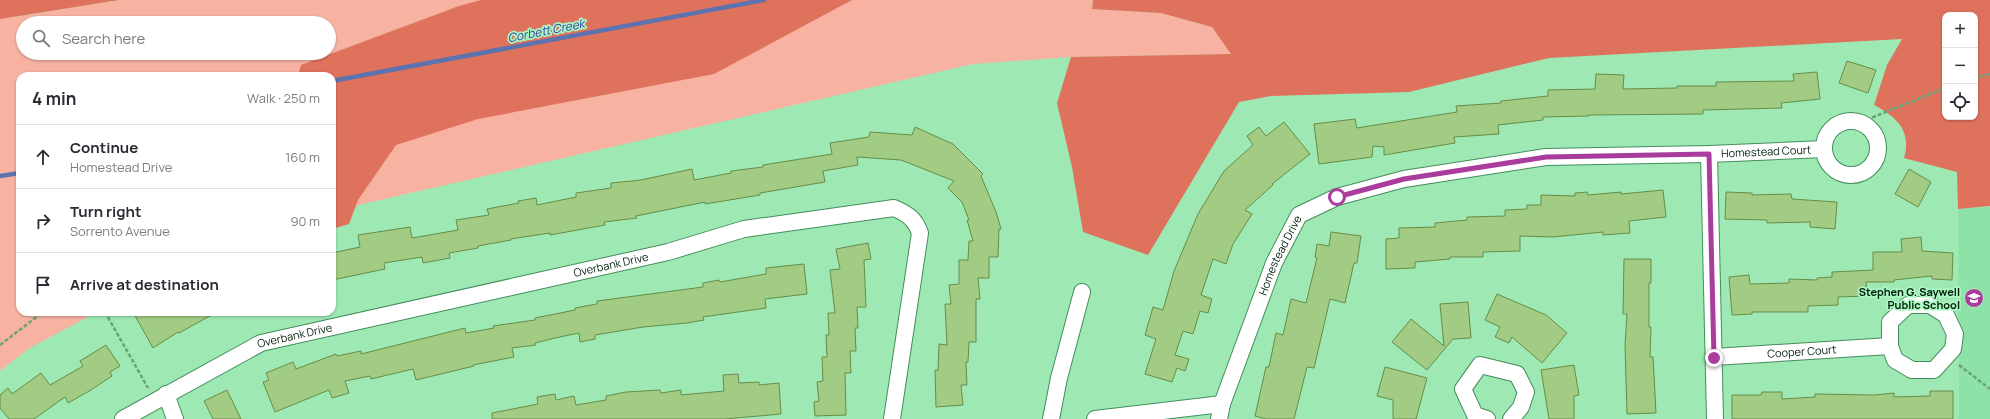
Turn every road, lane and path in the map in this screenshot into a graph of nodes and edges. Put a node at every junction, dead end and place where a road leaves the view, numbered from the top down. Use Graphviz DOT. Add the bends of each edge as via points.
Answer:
graph roads {
  1 [pos="1990,74"];
  2 [pos="1978,77"];
  3 [pos="1942,89"];
  4 [pos="1861,122"];
  5 [pos="1824,149"];
  6 [pos="1709,154"];
  7 [pos="1082,292"];
  8 [pos="38,316"];
  9 [pos="108,316"];
  10 [pos="0,345"];
  11 [pos="1890,346"];
  12 [pos="1946,356"];
  13 [pos="1714,358"];
  14 [pos="1990,389"];
  15 [pos="160,397"];
  16 [pos="1221,412"];
  17 [pos="123,419"];
  18 [pos="175,419"];
  19 [pos="892,419"];
  20 [pos="1050,419"];
  21 [pos="1094,419"];
  22 [pos="1487,419"];
  23 [pos="1511,419"];
  24 [pos="1715,419"];
  1 -- 2 [label="path"];
  3 -- 4 [label="path"];
  4 -- 5 [label="street, Homestead Court" via="1851,120 1840,123 1826,138"];
  4 -- 5 [label="street, Homestead Court" via="1870,128 1879,147 1877,158 1871,167 1852,176 1841,174 1832,168 1826,159"];
  5 -- 6 [label="street, Homestead Court"];
  6 -- 13 [label="street"];
  6 -- 16 [label="street, Homestead Drive" via="1546,157 1404,179 1337,197 1299,215 1274,263"];
  7 -- 20 [label="street"];
  8 -- 10 [label="path"];
  9 -- 15 [label="path"];
  11 -- 12 [label="street" via="1895,360 1912,370 1934,370"];
  11 -- 12 [label="street" via="1890,322 1908,305 1930,304 1946,314 1955,334 1953,348"];
  11 -- 13 [label="street, Cooper Court"];
  12 -- 14 [label="path"];
  13 -- 24 [label="street"];
  15 -- 17 [label="street, Overbank Drive"];
  15 -- 18 [label="street"];
  15 -- 19 [label="street, Overbank Drive" via="261,343 668,252 744,229 894,208 908,214 916,222 920,233"];
  16 -- 21 [label="street"];
  22 -- 23 [label="street" via="1475,415 1463,389 1480,365 1517,374 1526,392 1521,408"];
}
